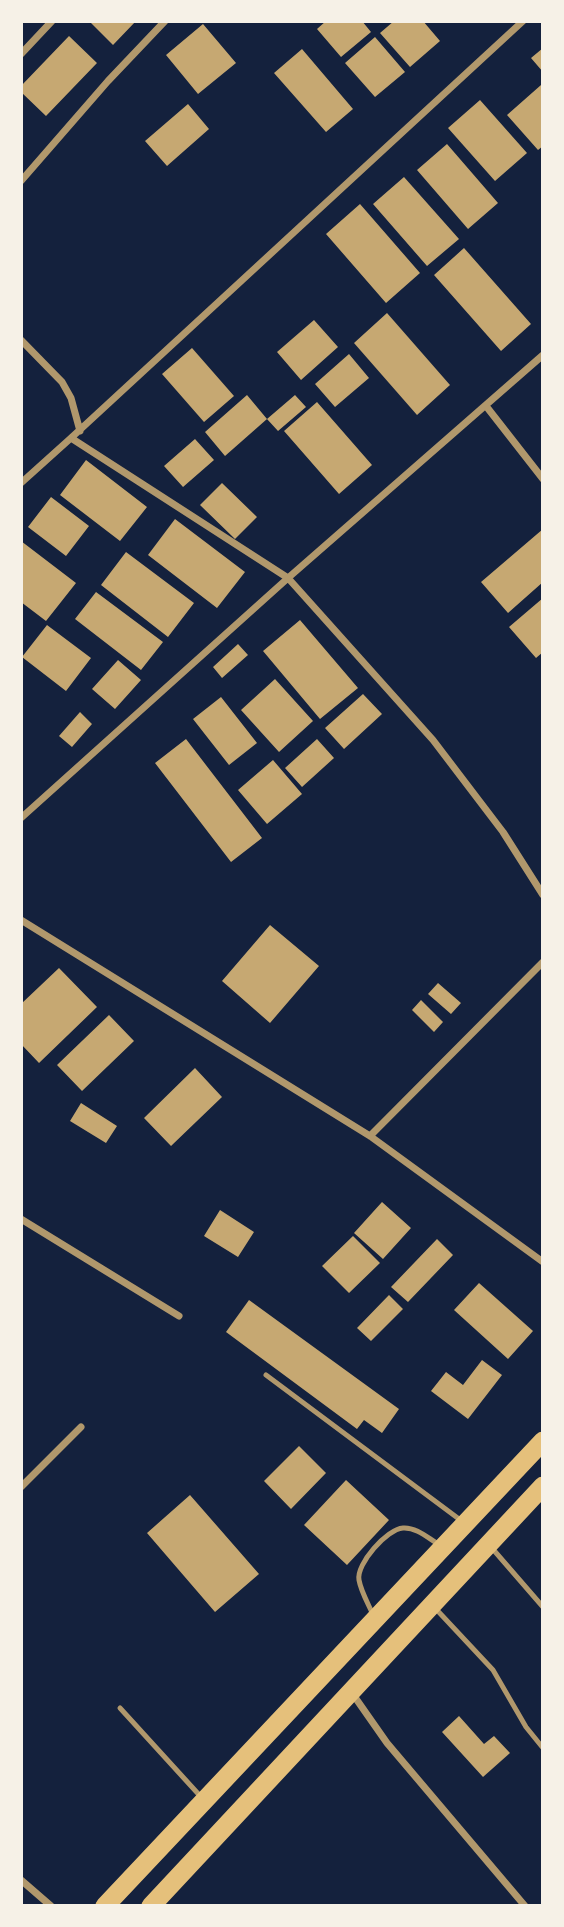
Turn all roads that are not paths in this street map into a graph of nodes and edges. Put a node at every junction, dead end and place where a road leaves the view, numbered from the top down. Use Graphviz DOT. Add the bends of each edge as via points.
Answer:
graph roads {
  1 [pos="52,21"];
  2 [pos="165,21"];
  3 [pos="523,21"];
  4 [pos="21,54"];
  5 [pos="21,181"];
  6 [pos="21,340"];
  7 [pos="543,355"];
  8 [pos="486,405"];
  9 [pos="80,431"];
  10 [pos="71,438"];
  11 [pos="543,479"];
  12 [pos="21,483"];
  13 [pos="288,578"];
  14 [pos="21,818"];
  15 [pos="543,895"];
  16 [pos="21,920"];
  17 [pos="543,962"];
  18 [pos="370,1136"];
  19 [pos="21,1219"];
  20 [pos="543,1262"];
  21 [pos="179,1316"];
  22 [pos="266,1375"];
  23 [pos="81,1427"];
  24 [pos="543,1441"];
  25 [pos="543,1486"];
  26 [pos="21,1487"];
  27 [pos="465,1523"];
  28 [pos="488,1545"];
  29 [pos="443,1547"];
  30 [pos="432,1606"];
  31 [pos="543,1607"];
  32 [pos="375,1619"];
  33 [pos="352,1693"];
  34 [pos="120,1709"];
  35 [pos="543,1748"];
  36 [pos="204,1800"];
  37 [pos="21,1880"];
  38 [pos="51,1906"];
  39 [pos="105,1906"];
  40 [pos="151,1906"];
  41 [pos="525,1906"];
  1 -- 4 [label="street"];
  2 -- 5 [label="street"];
  3 -- 9 [label="street"];
  6 -- 9 [label="street" via="62,383"];
  7 -- 8 [label="street"];
  8 -- 11 [label="street"];
  8 -- 13 [label="street"];
  9 -- 10 [label="street"];
  10 -- 12 [label="street"];
  10 -- 13 [label="street"];
  13 -- 14 [label="street"];
  13 -- 15 [label="street" via="433,740 503,832"];
  16 -- 18 [label="street"];
  17 -- 18 [label="street"];
  18 -- 20 [label="street"];
  19 -- 21 [label="street"];
  22 -- 27 [label="lane"];
  23 -- 26 [label="street"];
  24 -- 27 [label="highway"];
  25 -- 28 [label="highway"];
  27 -- 29 [label="highway"];
  28 -- 30 [label="highway"];
  28 -- 31 [label="lane"];
  29 -- 32 [label="highway"];
  29 -- 32 [label="lane" via="414,1529 402,1528 368,1555 358,1579"];
  30 -- 33 [label="highway"];
  30 -- 35 [label="lane" via="493,1670"];
  32 -- 36 [label="highway"];
  33 -- 40 [label="highway"];
  33 -- 41 [label="street" via="387,1743"];
  34 -- 36 [label="lane"];
  36 -- 39 [label="highway"];
  37 -- 38 [label="street"];
}
